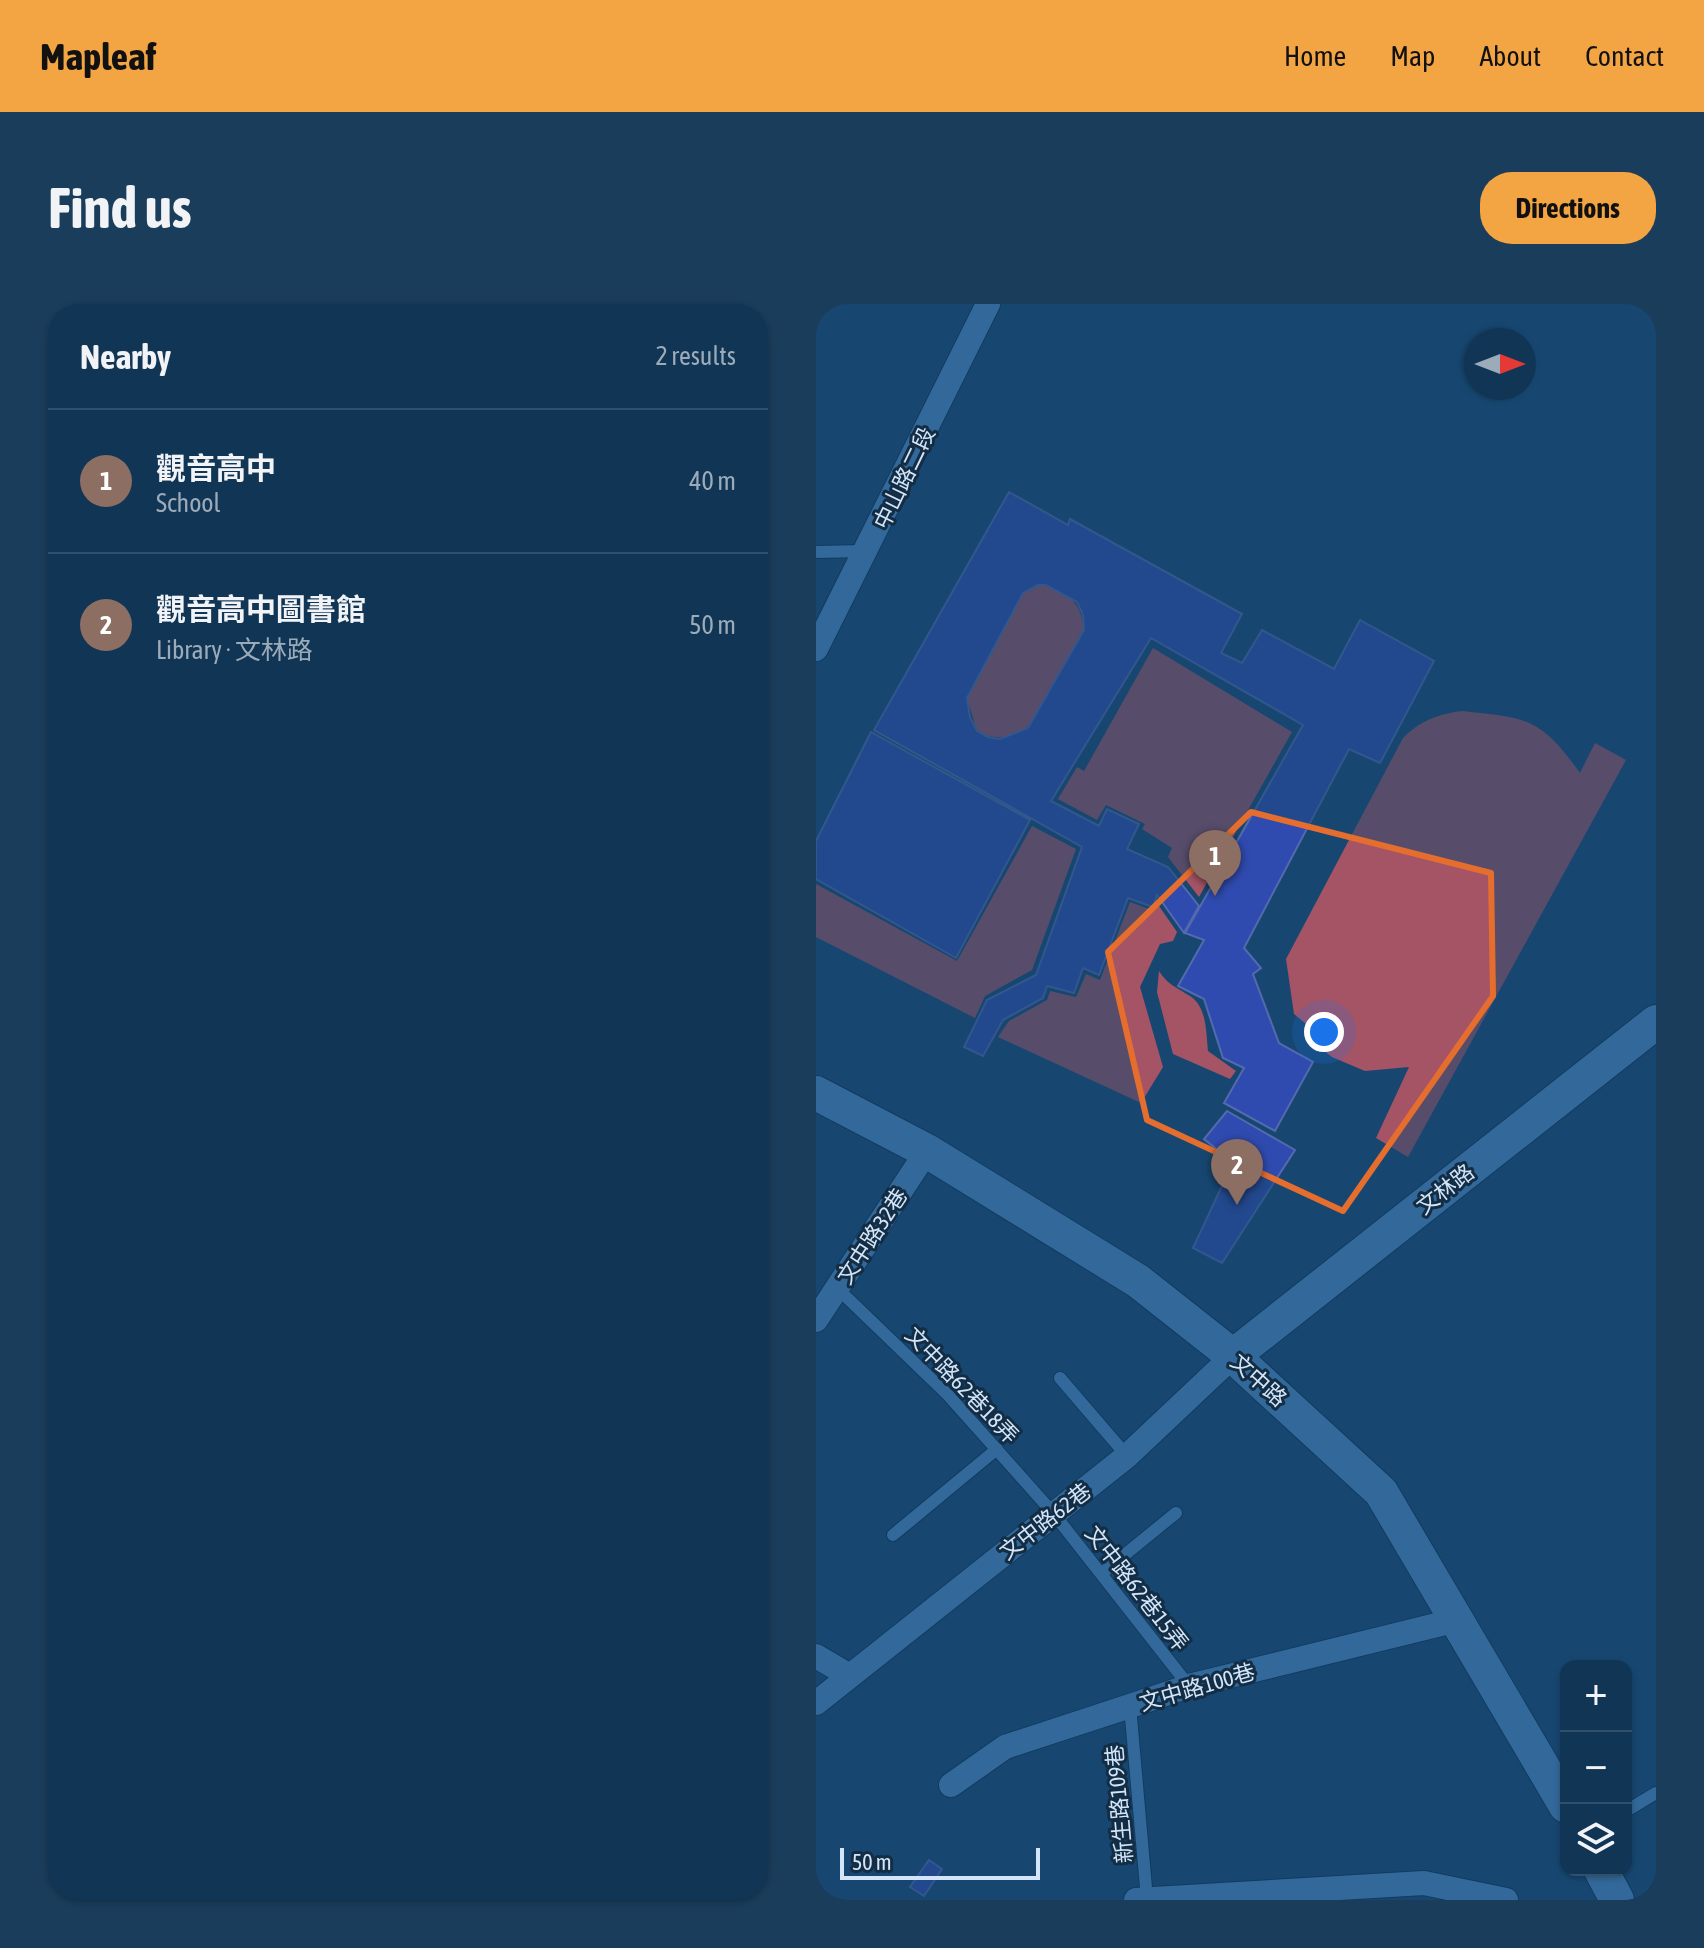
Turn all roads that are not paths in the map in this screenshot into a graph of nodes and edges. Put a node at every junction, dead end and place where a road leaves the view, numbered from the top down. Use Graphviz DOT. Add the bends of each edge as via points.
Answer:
graph roads {
  1 [pos="986,305"];
  2 [pos="868,551"];
  3 [pos="816,552"];
  4 [pos="816,649"];
  5 [pos="1656,1022"];
  6 [pos="816,1093"];
  7 [pos="927,1151"];
  8 [pos="837,1288"];
  9 [pos="816,1320"];
  10 [pos="1233,1356"];
  11 [pos="1060,1378"];
  12 [pos="997,1449"];
  13 [pos="1127,1456"];
  14 [pos="1176,1513"];
  15 [pos="1054,1514"];
  16 [pos="893,1535"];
  17 [pos="1101,1574"];
  18 [pos="1457,1620"];
  19 [pos="816,1656"];
  20 [pos="850,1676"];
  21 [pos="1189,1686"];
  22 [pos="816,1703"];
  23 [pos="1130,1706"];
  24 [pos="951,1785"];
  25 [pos="1656,1793"];
  26 [pos="1565,1804"];
  27 [pos="1632,1807"];
  28 [pos="1604,1876"];
  29 [pos="1147,1899"];
  30 [pos="1136,1900"];
  31 [pos="1506,1900"];
  32 [pos="1617,1900"];
  1 -- 2 [label="street, 中山路二段"];
  2 -- 3 [label="lane"];
  2 -- 4 [label="street, 中山路二段"];
  5 -- 10 [label="street, 文林路"];
  6 -- 7 [label="street, 文中路"];
  7 -- 8 [label="street, 文中路32巷"];
  7 -- 10 [label="street, 文中路" via="1138,1281"];
  8 -- 9 [label="street, 文中路32巷"];
  8 -- 12 [label="lane, 文中路62巷18弄"];
  10 -- 13 [label="street, 文中路62巷"];
  10 -- 18 [label="street, 文中路" via="1381,1492"];
  11 -- 13 [label="lane"];
  12 -- 15 [label="lane, 文中路62巷18弄"];
  12 -- 16 [label="lane"];
  13 -- 15 [label="street, 文中路62巷"];
  14 -- 17 [label="lane"];
  15 -- 17 [label="lane, 文中路62巷15弄"];
  15 -- 20 [label="street, 文中路62巷"];
  17 -- 21 [label="lane, 文中路62巷15弄"];
  18 -- 21 [label="street, 文中路100巷"];
  18 -- 26 [label="street, 文中路"];
  19 -- 20 [label="street"];
  20 -- 22 [label="street, 文中路62巷"];
  21 -- 23 [label="street, 文中路100巷"];
  23 -- 24 [label="street, 文中路100巷" via="1005,1747"];
  23 -- 29 [label="lane, 新生路109巷"];
  25 -- 27 [label="lane"];
  28 -- 32 [label="street"];
  29 -- 30 [label="street"];
  29 -- 31 [label="street" via="1424,1883"];
}
